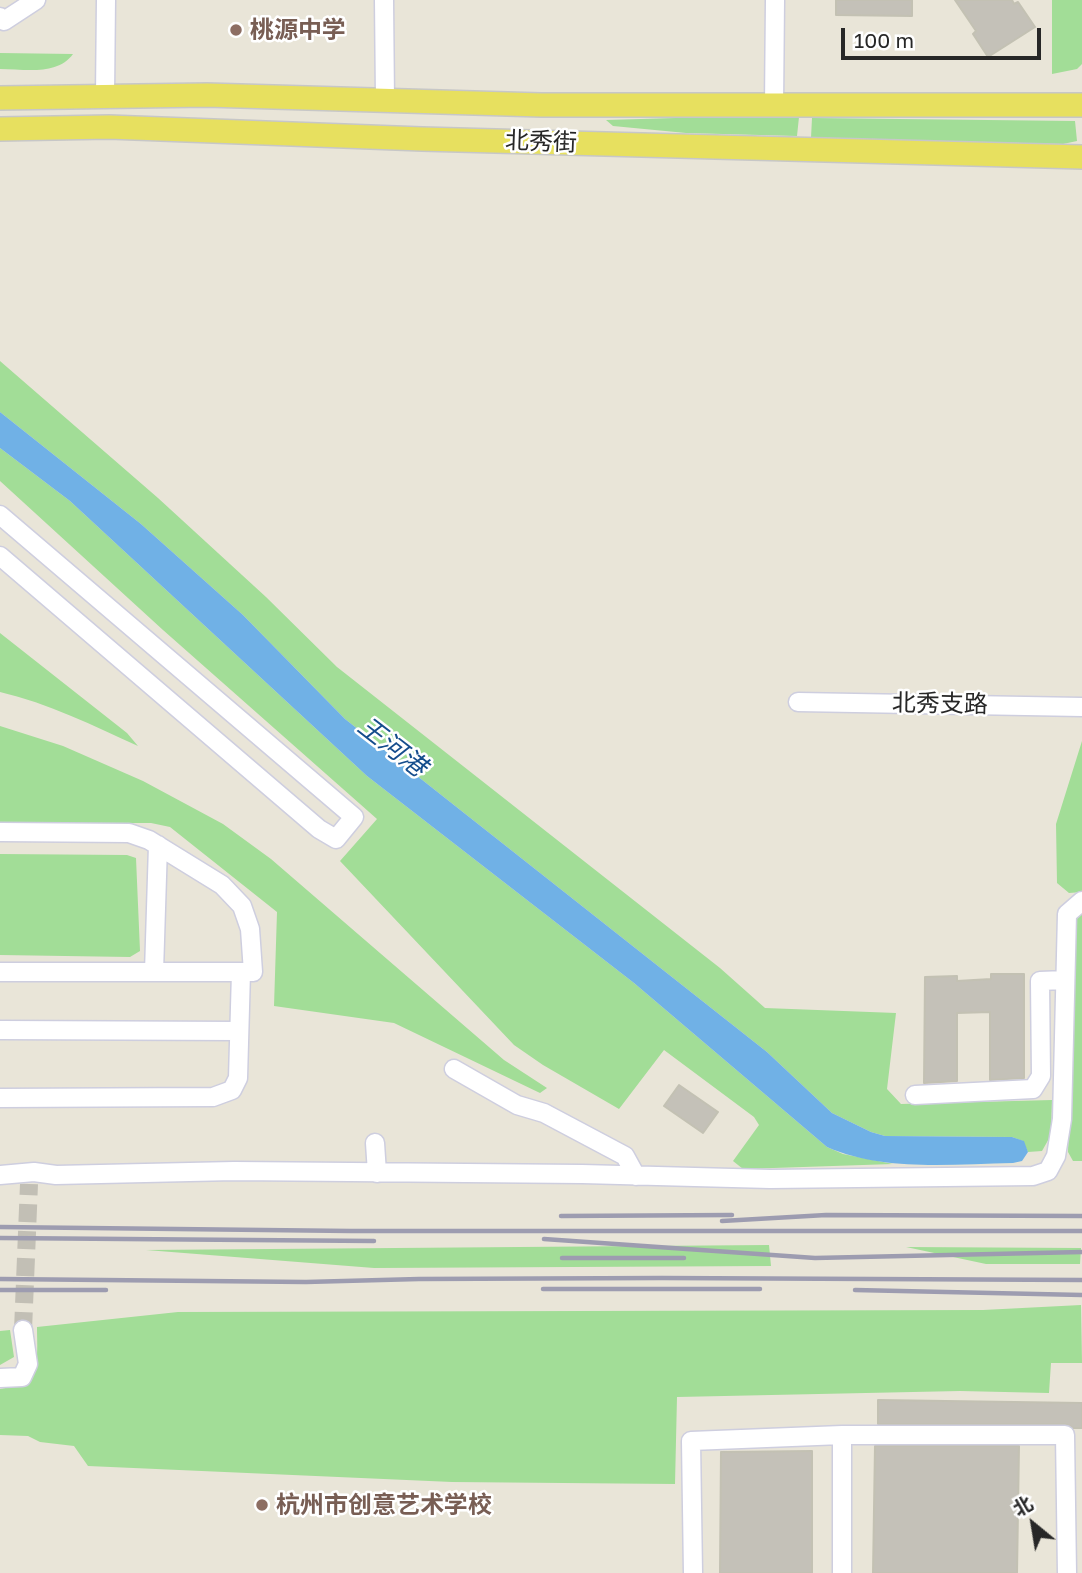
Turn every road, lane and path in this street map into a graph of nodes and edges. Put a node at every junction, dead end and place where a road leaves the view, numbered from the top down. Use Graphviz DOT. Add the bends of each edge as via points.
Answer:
graph roads {
  1 [pos="36,0"];
  2 [pos="106,0"];
  3 [pos="384,0"];
  4 [pos="775,0"];
  5 [pos="0,18"];
  6 [pos="105,95"];
  7 [pos="0,98"];
  8 [pos="385,100"];
  9 [pos="1082,105"];
  10 [pos="774,106"];
  11 [pos="0,129"];
  12 [pos="1082,157"];
  13 [pos="0,514"];
  14 [pos="0,556"];
  15 [pos="797,702"];
  16 [pos="1082,707"];
  17 [pos="0,832"];
  18 [pos="158,845"];
  19 [pos="1082,901"];
  20 [pos="0,972"];
  21 [pos="153,972"];
  22 [pos="241,972"];
  23 [pos="1065,980"];
  24 [pos="0,1030"];
  25 [pos="239,1031"];
  26 [pos="454,1069"];
  27 [pos="915,1095"];
  28 [pos="0,1098"];
  29 [pos="375,1143"];
  30 [pos="377,1173"];
  31 [pos="0,1175"];
  32 [pos="636,1176"];
  33 [pos="23,1330"];
  34 [pos="0,1378"];
  35 [pos="842,1435"];
  36 [pos="693,1573"];
  37 [pos="842,1573"];
  38 [pos="1067,1573"];
  1 -- 5 [label="street" via="4,20"];
  2 -- 6 [label="street"];
  3 -- 8 [label="street"];
  4 -- 10 [label="street"];
  6 -- 7 [label="main road, 北秀街"];
  6 -- 8 [label="main road, 北秀街"];
  8 -- 10 [label="main road, 北秀街"];
  9 -- 10 [label="main road, 北秀街"];
  11 -- 12 [label="main road, 北秀街" via="109,127"];
  13 -- 14 [label="street" via="354,817 336,839 319,829"];
  15 -- 16 [label="street, 北秀支路"];
  17 -- 18 [label="street" via="129,833"];
  18 -- 21 [label="street"];
  18 -- 22 [label="street" via="222,885 242,906 250,929 253,972"];
  19 -- 23 [label="street" via="1067,914"];
  20 -- 21 [label="street"];
  21 -- 22 [label="street"];
  22 -- 25 [label="street"];
  23 -- 27 [label="street" via="1040,981 1041,1076 1033,1089"];
  23 -- 32 [label="street" via="1062,1119 1056,1156 1048,1171 1033,1176"];
  24 -- 25 [label="street"];
  25 -- 28 [label="street" via="238,1078 232,1090 213,1097"];
  26 -- 32 [label="street" via="517,1105 544,1113 625,1156"];
  29 -- 30 [label="street"];
  30 -- 31 [label="street"];
  30 -- 32 [label="street"];
  33 -- 34 [label="street" via="28,1364 22,1377"];
  35 -- 36 [label="street" via="691,1441"];
  35 -- 37 [label="street"];
  35 -- 38 [label="street" via="1065,1435"];
}
